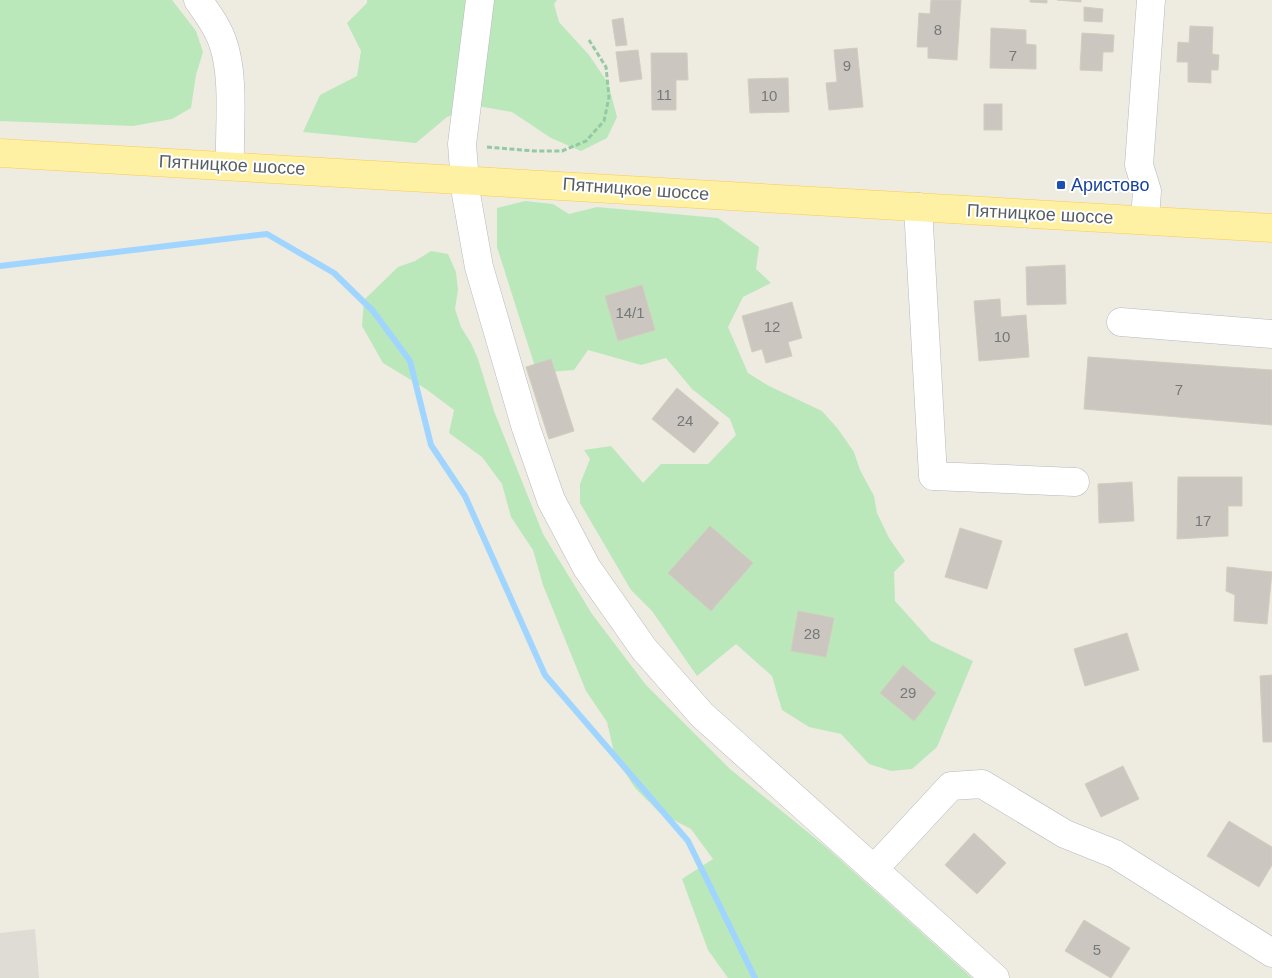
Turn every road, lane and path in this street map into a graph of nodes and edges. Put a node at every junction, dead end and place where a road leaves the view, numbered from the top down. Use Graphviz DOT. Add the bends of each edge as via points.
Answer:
graph roads {
  1 [pos="198,0"];
  2 [pos="480,0"];
  3 [pos="1151,0"];
  4 [pos="589,40"];
  5 [pos="462,144"];
  6 [pos="0,152"];
  7 [pos="230,165"];
  8 [pos="465,177"];
  9 [pos="918,207"];
  10 [pos="1145,219"];
  11 [pos="1272,228"];
  12 [pos="1121,322"];
  13 [pos="1272,334"];
  14 [pos="1075,482"];
  15 [pos="874,869"];
  16 [pos="1272,953"];
  17 [pos="995,978"];
  1 -- 7 [label="street" via="212,19 223,43 228,69"];
  2 -- 5 [label="street"];
  3 -- 10 [label="street" via="1139,165 1148,191"];
  4 -- 5 [label="path" via="606,67 609,97 604,121 586,141 562,151"];
  5 -- 8 [label="street"];
  6 -- 7 [label="main road, Пятницкое шоссе"];
  7 -- 8 [label="main road, Пятницкое шоссе"];
  8 -- 9 [label="main road, Пятницкое шоссе"];
  8 -- 15 [label="street" via="480,267 526,428 551,500 587,568 644,650 702,715"];
  9 -- 10 [label="main road, Пятницкое шоссе"];
  9 -- 14 [label="street" via="932,476"];
  10 -- 11 [label="main road, Пятницкое шоссе"];
  12 -- 13 [label="street"];
  15 -- 16 [label="street" via="951,786 982,784 1065,834 1115,854"];
  15 -- 17 [label="street"];
}
